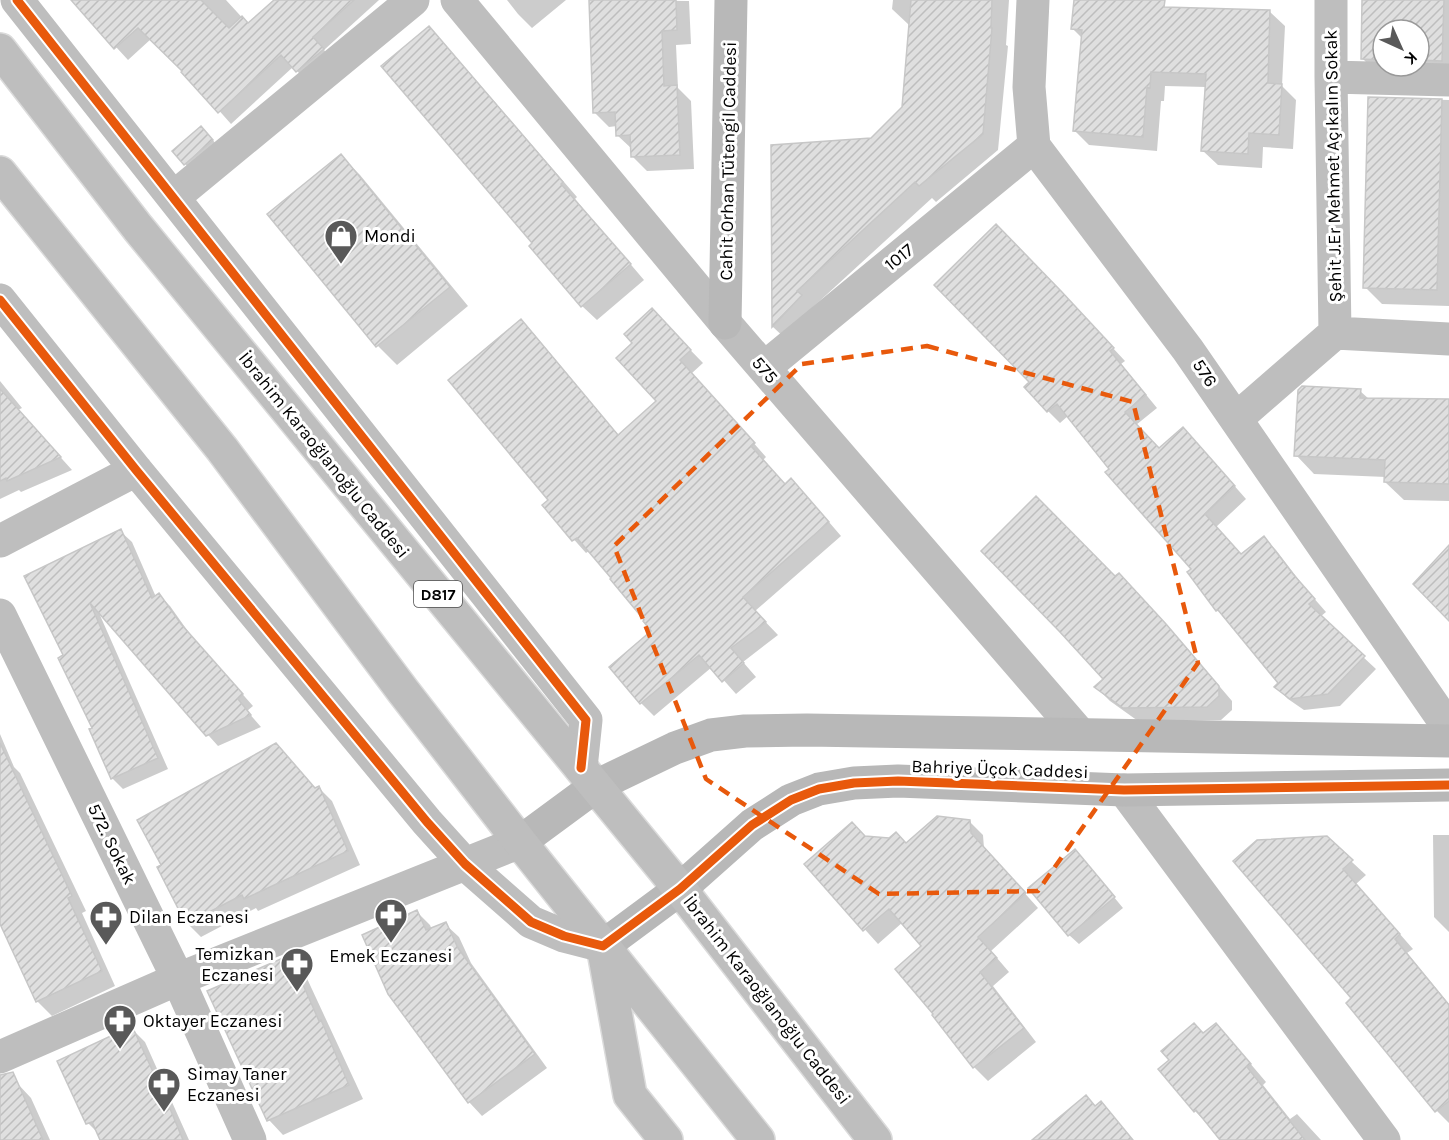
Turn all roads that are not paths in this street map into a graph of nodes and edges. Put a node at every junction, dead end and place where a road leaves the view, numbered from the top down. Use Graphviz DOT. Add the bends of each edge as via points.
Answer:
graph roads {
  1 [pos="17,0"];
  2 [pos="413,0"];
  3 [pos="457,0"];
  4 [pos="731,0"];
  5 [pos="1033,0"];
  6 [pos="1331,0"];
  7 [pos="0,50"];
  8 [pos="1331,77"];
  9 [pos="1449,80"];
  10 [pos="1034,146"];
  11 [pos="0,173"];
  12 [pos="174,197"];
  13 [pos="0,300"];
  14 [pos="725,322"];
  15 [pos="1335,333"];
  16 [pos="1449,339"];
  17 [pos="764,368"];
  18 [pos="1236,419"];
  19 [pos="136,470"];
  20 [pos="0,541"];
  21 [pos="0,615"];
  22 [pos="1449,728"];
  23 [pos="1080,734"];
  24 [pos="1449,741"];
  25 [pos="588,777"];
  26 [pos="1449,785"];
  27 [pos="1124,790"];
  28 [pos="519,842"];
  29 [pos="465,864"];
  30 [pos="680,889"];
  31 [pos="603,946"];
  32 [pos="178,979"];
  33 [pos="0,1057"];
  34 [pos="250,1140"];
  35 [pos="666,1140"];
  36 [pos="758,1140"];
  37 [pos="875,1140"];
  38 [pos="1384,1140"];
  1 -- 12 [label="main road"];
  2 -- 12 [label="main road"];
  3 -- 14 [label="main road, 575"];
  4 -- 14 [label="street, Cahit Orhan Tütengil Caddesi"];
  5 -- 10 [label="main road" via="1029,87"];
  6 -- 8 [label="main road, Şehit J.Er Mehmet Açıkalın Sokak"];
  7 -- 25 [label="main road, İbrahim Karaoğlanoğlu Caddesi / D817" via="138,228"];
  8 -- 9 [label="main road"];
  8 -- 15 [label="main road, Şehit J.Er Mehmet Açıkalın Sokak"];
  10 -- 17 [label="main road, 1017"];
  10 -- 18 [label="main road, 576"];
  11 -- 28 [label="main road" via="222,449"];
  12 -- 25 [label="main road" via="586,720"];
  13 -- 19 [label="main road"];
  14 -- 17 [label="main road, 575"];
  15 -- 16 [label="main road"];
  15 -- 18 [label="main road"];
  17 -- 23 [label="main road, 575"];
  18 -- 22 [label="main road, 576"];
  19 -- 20 [label="main road"];
  19 -- 29 [label="main road"];
  21 -- 32 [label="main road, 572. Sokak"];
  23 -- 24 [label="street, Bahriye Üçok Caddesi"];
  23 -- 25 [label="street, Bahriye Üçok Caddesi" via="745,731 711,735"];
  25 -- 28 [label="street, Bahriye Üçok Caddesi"];
  25 -- 30 [label="main road, İbrahim Karaoğlanoğlu Caddesi / D817"];
  26 -- 27 [label="street, Bahriye Üçok Caddesi"];
  27 -- 30 [label="street, Bahriye Üçok Caddesi" via="898,781 819,789 791,800 752,825"];
  27 -- 38 [label="main road"];
  28 -- 29 [label="main road"];
  28 -- 31 [label="main road"];
  29 -- 31 [label="main road" via="531,922"];
  29 -- 32 [label="main road"];
  30 -- 31 [label="street, Bahriye Üçok Caddesi"];
  30 -- 37 [label="main road, İbrahim Karaoğlanoğlu Caddesi / D817"];
  31 -- 35 [label="main road" via="630,1095"];
  31 -- 36 [label="main road"];
  32 -- 33 [label="main road"];
  32 -- 34 [label="main road, 572. Sokak"];
}
